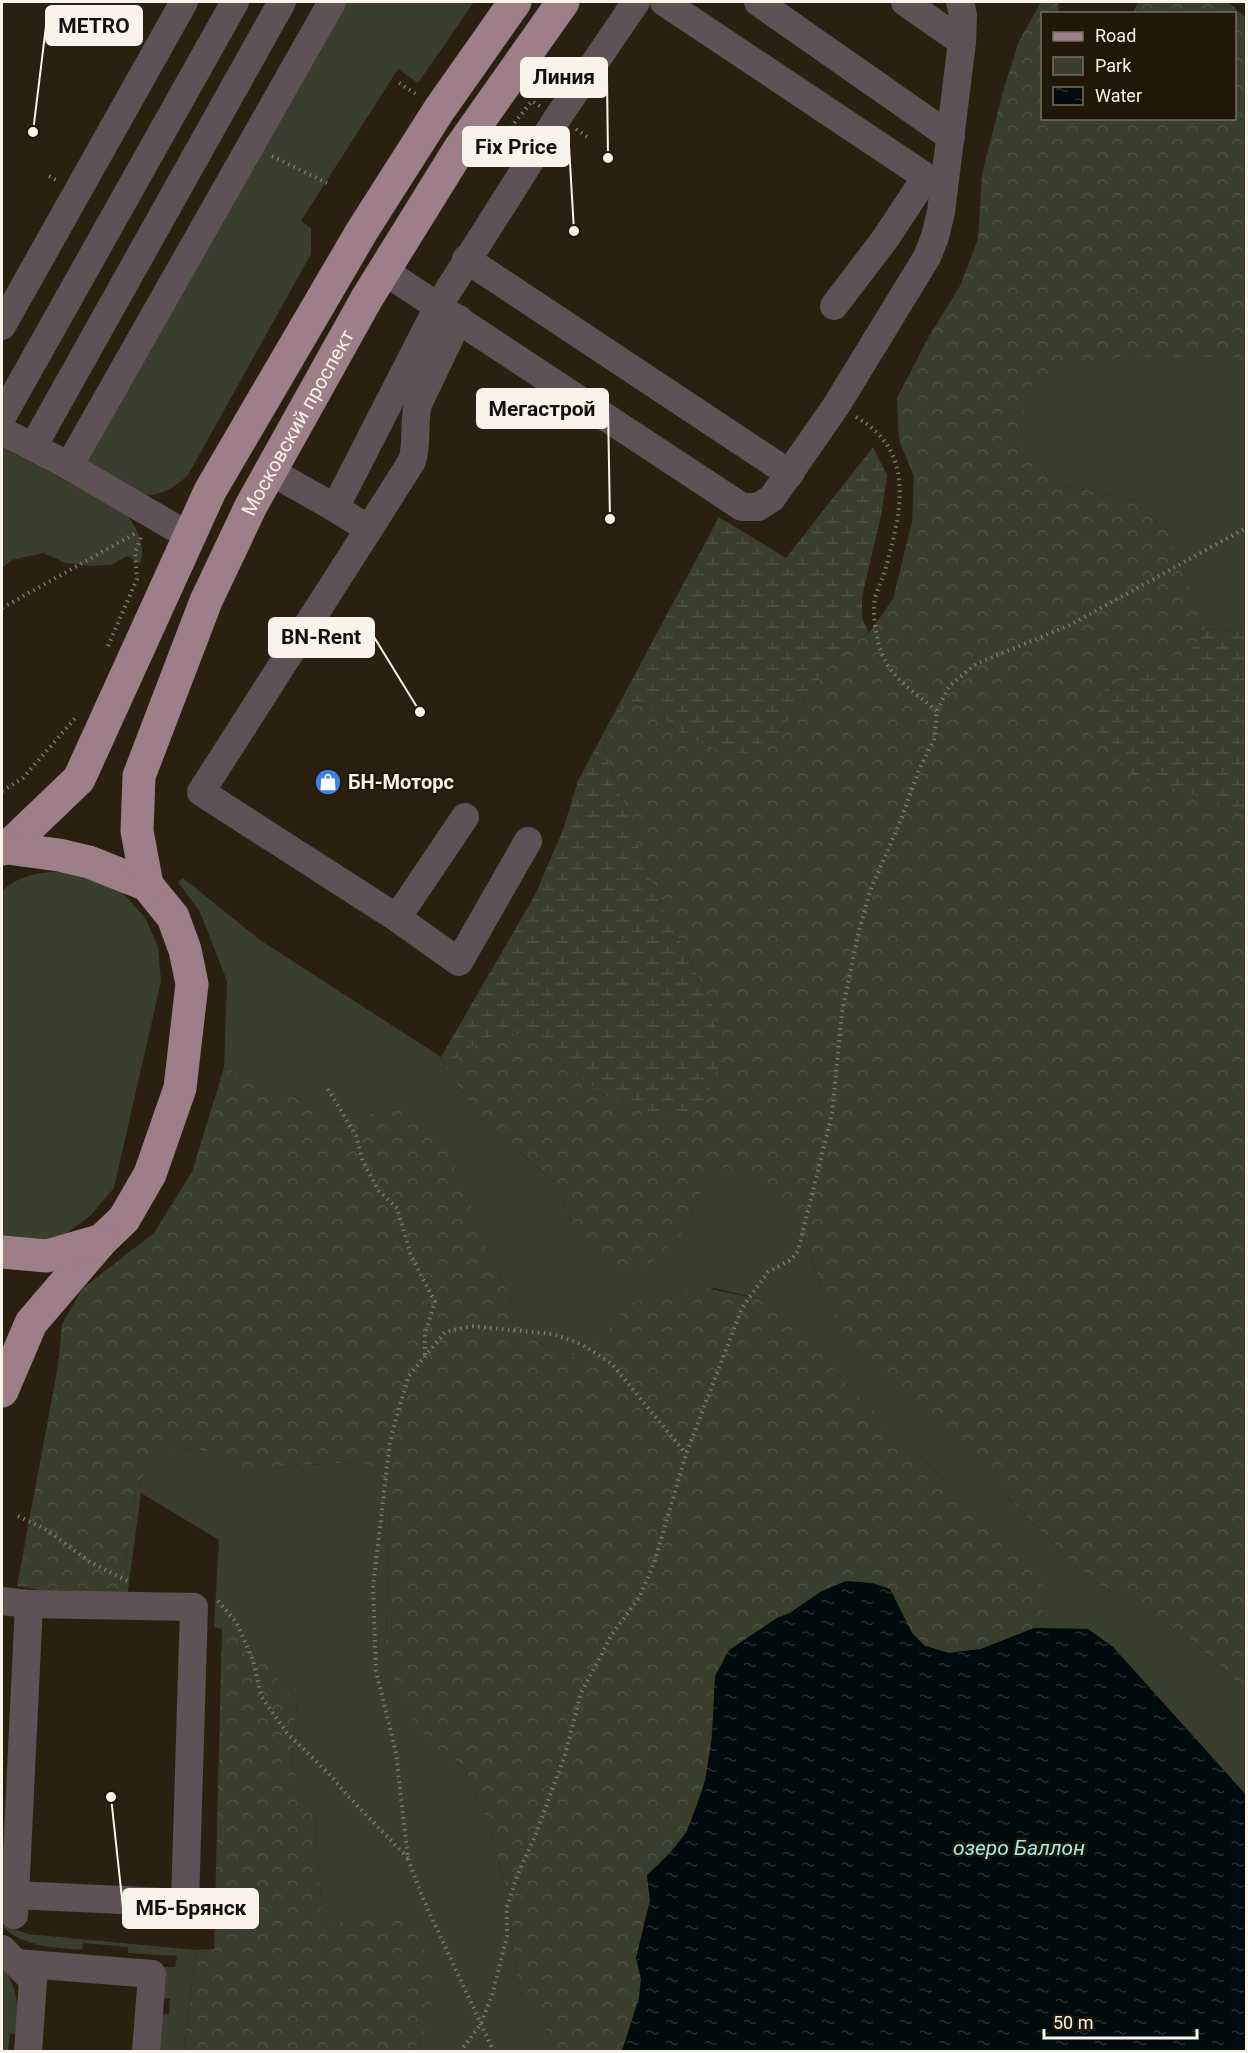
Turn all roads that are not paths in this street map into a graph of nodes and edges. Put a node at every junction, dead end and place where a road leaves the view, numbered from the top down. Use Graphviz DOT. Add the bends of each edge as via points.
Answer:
graph roads {
  1 [pos="184,2"];
  2 [pos="235,2"];
  3 [pos="282,2"];
  4 [pos="332,2"];
  5 [pos="515,2"];
  6 [pos="563,2"];
  7 [pos="636,2"];
  8 [pos="664,2"];
  9 [pos="758,2"];
  10 [pos="905,2"];
  11 [pos="960,2"];
  12 [pos="962,42"];
  13 [pos="951,137"];
  14 [pos="935,183"];
  15 [pos="466,259"];
  16 [pos="384,271"];
  17 [pos="834,306"];
  18 [pos="449,312"];
  19 [pos="2,326"];
  20 [pos="2,417"];
  21 [pos="2,431"];
  22 [pos="33,447"];
  23 [pos="69,466"];
  24 [pos="270,471"];
  25 [pos="790,474"];
  26 [pos="335,508"];
  27 [pos="369,529"];
  28 [pos="189,536"];
  29 [pos="465,817"];
  30 [pos="528,841"];
  31 [pos="4,849"];
  32 [pos="147,885"];
  33 [pos="397,918"];
  34 [pos="102,1240"];
  35 [pos="2,1252"];
  36 [pos="2,1391"];
  37 [pos="15,1603"];
  38 [pos="9,1854"];
  39 [pos="9,1956"];
  40 [pos="28,2052"];
  41 [pos="146,2052"];
  1 -- 19 [label="lane"];
  2 -- 20 [label="lane"];
  3 -- 22 [label="lane"];
  4 -- 23 [label="lane"];
  5 -- 28 [label="main road, Московский проспект" via="362,231 210,491"];
  6 -- 16 [label="main road, Московский проспект" via="460,148"];
  7 -- 15 [label="lane"];
  8 -- 14 [label="lane"];
  9 -- 13 [label="lane"];
  10 -- 12 [label="lane"];
  11 -- 12 [label="lane"];
  12 -- 13 [label="lane"];
  13 -- 14 [label="lane"];
  14 -- 17 [label="lane" via="885,239"];
  14 -- 25 [label="lane" via="935,237 927,257"];
  15 -- 18 [label="lane"];
  15 -- 25 [label="lane"];
  16 -- 18 [label="lane"];
  16 -- 24 [label="main road, Московский проспект"];
  18 -- 25 [label="lane" via="742,507 758,507 772,498"];
  18 -- 26 [label="lane"];
  18 -- 27 [label="lane" via="414,418 416,451"];
  21 -- 22 [label="lane"];
  22 -- 23 [label="lane"];
  23 -- 28 [label="lane"];
  24 -- 26 [label="lane"];
  24 -- 32 [label="main road, Московский проспект" via="206,601 139,776 137,831"];
  26 -- 27 [label="lane"];
  27 -- 33 [label="lane" via="201,792"];
  28 -- 31 [label="main road, Московский проспект" via="79,779"];
  29 -- 33 [label="lane"];
  30 -- 33 [label="lane" via="459,962"];
  31 -- 32 [label="main road" via="89,862"];
  32 -- 34 [label="main road" via="173,917 192,984 180,1088 150,1174 124,1219"];
  34 -- 35 [label="main road" via="47,1256"];
  34 -- 36 [label="main road" via="31,1323"];
  37 -- 38 [label="lane"];
  37 -- 38 [label="lane" via="194,1607 185,1903 15,1905"];
  39 -- 40 [label="lane" via="33,1980"];
  39 -- 41 [label="lane" via="152,1974"];
}
